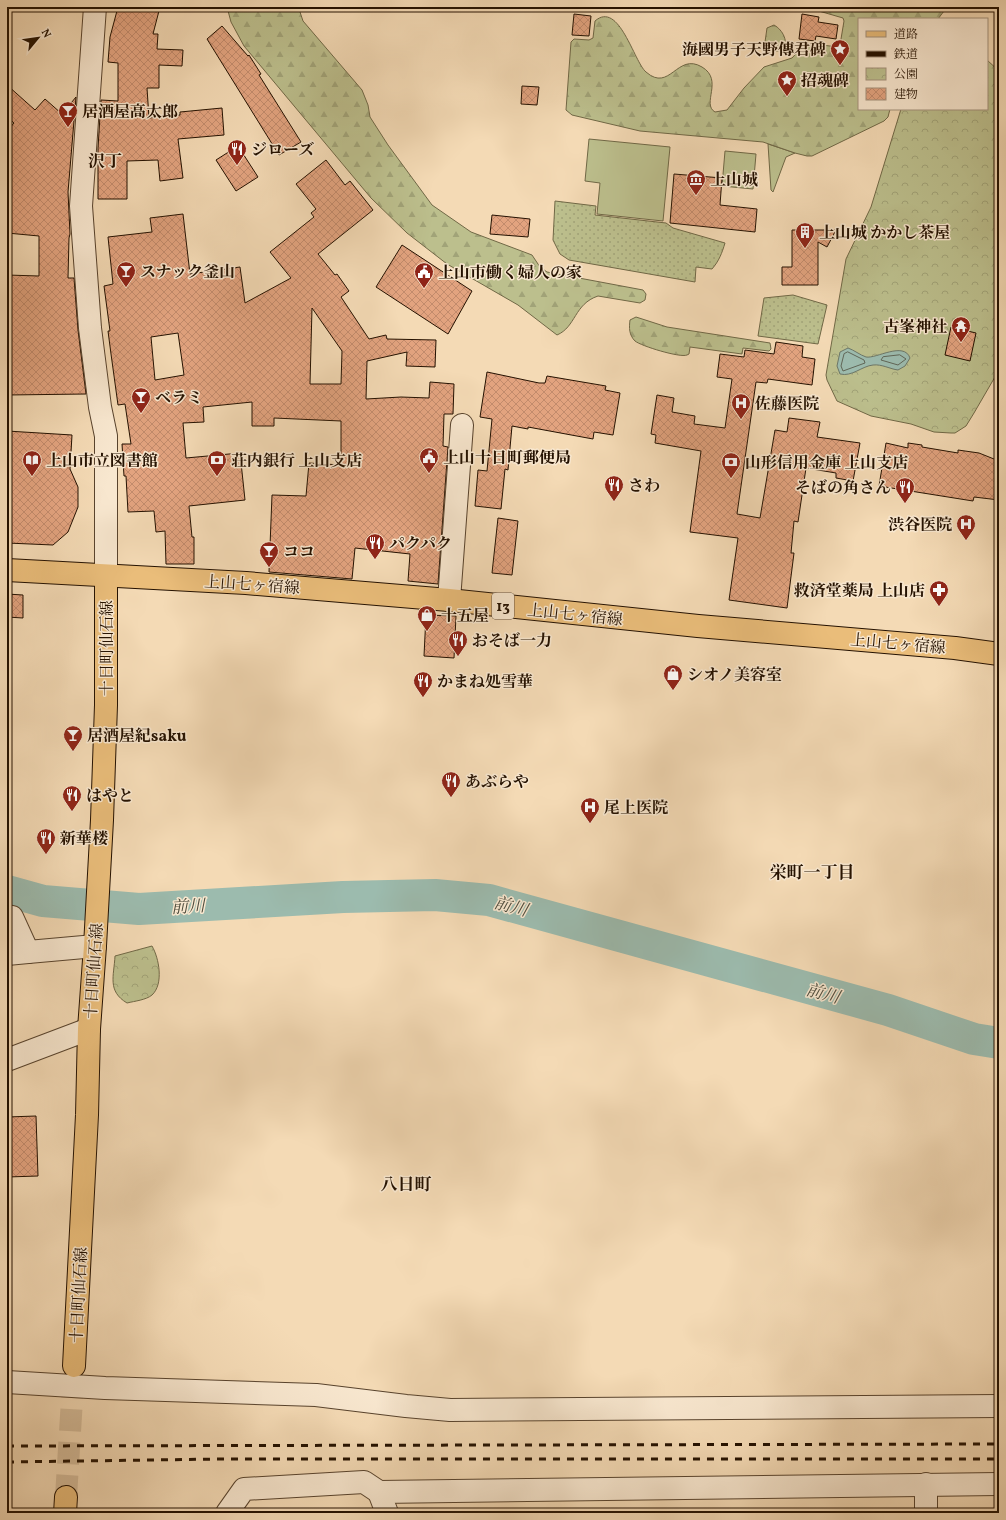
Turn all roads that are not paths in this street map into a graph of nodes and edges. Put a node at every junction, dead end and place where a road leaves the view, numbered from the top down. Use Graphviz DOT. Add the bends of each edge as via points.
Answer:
graph roads {
  1 [pos="95,7"];
  2 [pos="462,425"];
  3 [pos="7,570"];
  4 [pos="106,576"];
  5 [pos="448,600"];
  6 [pos="999,654"];
  7 [pos="7,916"];
  8 [pos="96,937"];
  9 [pos="28,952"];
  10 [pos="7,954"];
  11 [pos="89,1029"];
  12 [pos="7,1060"];
  13 [pos="74,1366"];
  14 [pos="7,1382"];
  15 [pos="999,1406"];
  16 [pos="926,1484"];
  17 [pos="999,1484"];
  18 [pos="379,1492"];
  19 [pos="227,1513"];
  20 [pos="387,1513"];
  21 [pos="926,1513"];
  1 -- 4 [label="street" via="81,206 90,328 106,436"];
  2 -- 5 [label="street"];
  3 -- 4 [label="main road, 上山七ヶ宿線 / 13"];
  4 -- 5 [label="main road, 上山七ヶ宿線 / 13" via="246,583"];
  4 -- 8 [label="main road, 十日町仙石線" via="106,705"];
  5 -- 6 [label="main road, 上山七ヶ宿線 / 13"];
  7 -- 9 [label="street" via="12,917"];
  8 -- 9 [label="street"];
  8 -- 11 [label="main road, 十日町仙石線"];
  9 -- 10 [label="street"];
  11 -- 12 [label="street"];
  11 -- 13 [label="main road, 十日町仙石線"];
  14 -- 15 [label="street" via="316,1395 450,1410"];
  16 -- 17 [label="street"];
  16 -- 18 [label="street"];
  16 -- 21 [label="street"];
  18 -- 19 [label="street" via="364,1482 244,1489"];
  18 -- 20 [label="street"];
}
